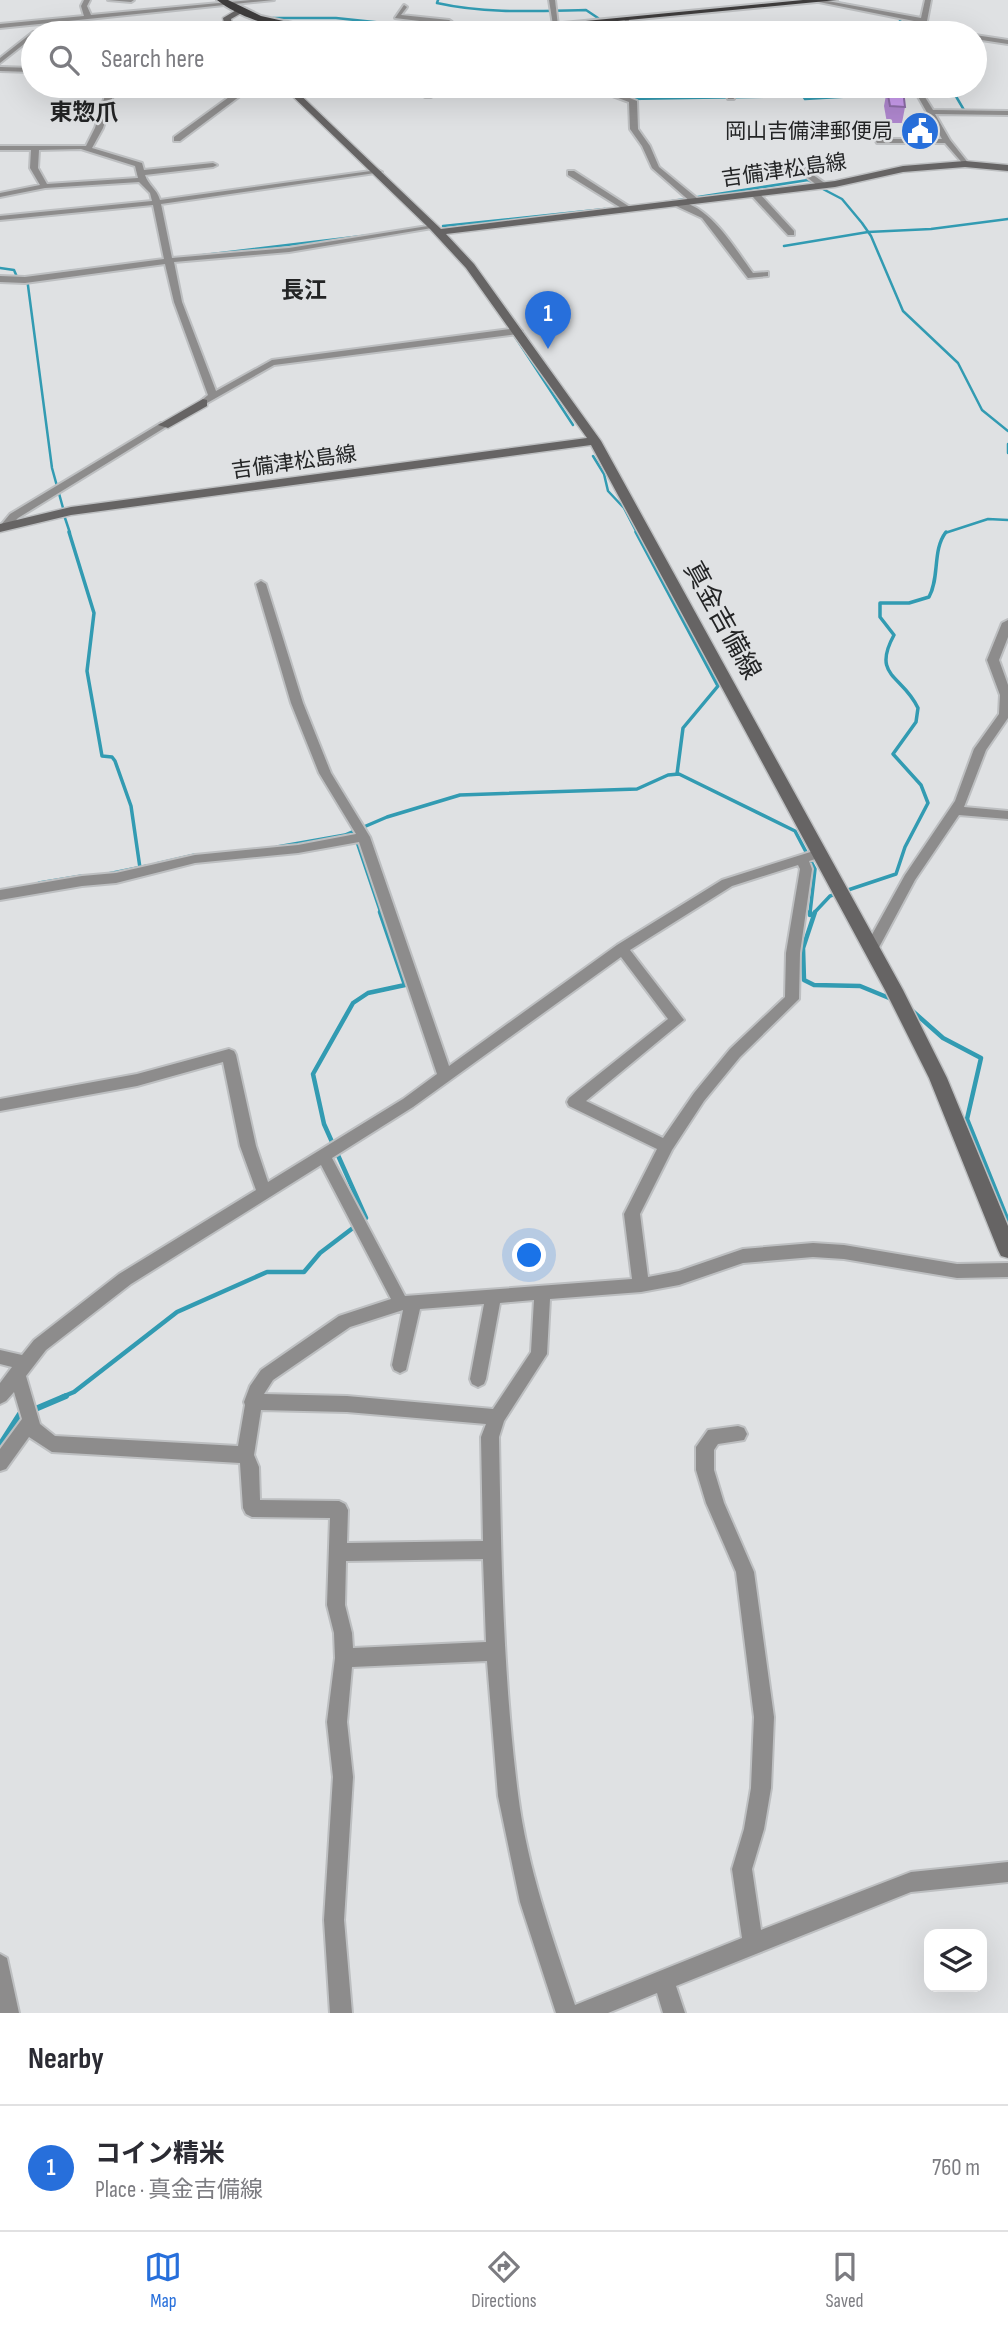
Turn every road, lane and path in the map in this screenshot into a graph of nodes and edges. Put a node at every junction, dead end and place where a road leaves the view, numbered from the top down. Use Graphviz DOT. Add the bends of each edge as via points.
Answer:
graph roads {
  1 [pos="87,0"];
  2 [pos="111,0"];
  3 [pos="131,0"];
  4 [pos="271,0"];
  5 [pos="551,0"];
  6 [pos="834,0"];
  7 [pos="928,0"];
  8 [pos="223,1"];
  9 [pos="816,1"];
  10 [pos="404,7"];
  11 [pos="242,11"];
  12 [pos="136,12"];
  13 [pos="88,17"];
  14 [pos="627,19"];
  15 [pos="54,21"];
  16 [pos="229,21"];
  17 [pos="271,21"];
  18 [pos="439,21"];
  19 [pos="555,21"];
  20 [pos="603,21"];
  21 [pos="907,21"];
  22 [pos="922,21"];
  23 [pos="21,24"];
  24 [pos="0,26"];
  25 [pos="987,39"];
  26 [pos="1008,42"];
  27 [pos="21,44"];
  28 [pos="0,61"];
  29 [pos="0,69"];
  30 [pos="21,70"];
  31 [pos="109,98"];
  32 [pos="229,98"];
  33 [pos="299,98"];
  34 [pos="624,98"];
  35 [pos="922,98"];
  36 [pos="930,112"];
  37 [pos="1008,113"];
  38 [pos="177,139"];
  39 [pos="880,141"];
  40 [pos="947,141"];
  41 [pos="36,147"];
  42 [pos="0,148"];
  43 [pos="88,148"];
  44 [pos="965,164"];
  45 [pos="213,165"];
  46 [pos="779,168"];
  47 [pos="1008,168"];
  48 [pos="378,172"];
  49 [pos="571,173"];
  50 [pos="141,176"];
  51 [pos="45,186"];
  52 [pos="823,186"];
  53 [pos="755,194"];
  54 [pos="0,195"];
  55 [pos="609,196"];
  56 [pos="589,199"];
  57 [pos="695,201"];
  58 [pos="154,203"];
  59 [pos="677,203"];
  60 [pos="629,209"];
  61 [pos="0,218"];
  62 [pos="437,230"];
  63 [pos="791,233"];
  64 [pos="751,257"];
  65 [pos="737,259"];
  66 [pos="168,261"];
  67 [pos="765,274"];
  68 [pos="0,279"];
  69 [pos="518,331"];
  70 [pos="208,399"];
  71 [pos="164,425"];
  72 [pos="596,441"];
  73 [pos="3,527"];
  74 [pos="261,584"];
  75 [pos="1008,623"];
  76 [pos="956,810"];
  77 [pos="1008,814"];
  78 [pos="359,835"];
  79 [pos="809,856"];
  80 [pos="0,895"];
  81 [pos="622,949"];
  82 [pos="871,949"];
  83 [pos="445,1077"];
  84 [pos="0,1105"];
  85 [pos="666,1146"];
  86 [pos="332,1153"];
  87 [pos="264,1191"];
  88 [pos="1008,1250"];
  89 [pos="1008,1270"];
  90 [pos="641,1285"];
  91 [pos="542,1293"];
  92 [pos="493,1297"];
  93 [pos="407,1303"];
  94 [pos="0,1357"];
  95 [pos="400,1365"];
  96 [pos="21,1368"];
  97 [pos="478,1379"];
  98 [pos="0,1396"];
  99 [pos="252,1402"];
  100 [pos="28,1416"];
  101 [pos="497,1417"];
  102 [pos="738,1434"];
  103 [pos="245,1455"];
  104 [pos="0,1463"];
  105 [pos="492,1550"];
  106 [pos="340,1552"];
  107 [pos="496,1651"];
  108 [pos="344,1658"];
  109 [pos="1008,1872"];
  110 [pos="754,1944"];
  111 [pos="0,1965"];
  112 [pos="663,1980"];
  113 [pos="8,2013"];
  114 [pos="341,2013"];
  115 [pos="567,2013"];
  116 [pos="582,2013"];
  117 [pos="674,2013"];
  1 -- 13 [label="street"];
  2 -- 3 [label="street"];
  3 -- 12 [label="street"];
  4 -- 8 [label="street"];
  5 -- 19 [label="street"];
  6 -- 9 [label="highway"];
  7 -- 22 [label="street"];
  8 -- 11 [label="highway"];
  8 -- 12 [label="street"];
  9 -- 14 [label="highway"];
  9 -- 21 [label="street"];
  10 -- 18 [label="street" via="397,17"];
  11 -- 16 [label="main road" via="229,15"];
  11 -- 17 [label="highway"];
  12 -- 13 [label="street"];
  13 -- 15 [label="street"];
  14 -- 20 [label="highway"];
  23 -- 24 [label="street"];
  25 -- 26 [label="street"];
  27 -- 28 [label="street"];
  29 -- 30 [label="street"];
  31 -- 43 [label="street"];
  32 -- 38 [label="street"];
  33 -- 48 [label="main road, 真金吉備線"];
  34 -- 57 [label="street" via="633,101 634,129 656,168"];
  35 -- 36 [label="street"];
  36 -- 37 [label="street"];
  36 -- 40 [label="street"];
  39 -- 40 [label="street"];
  40 -- 44 [label="street"];
  41 -- 42 [label="street"];
  41 -- 43 [label="street"];
  41 -- 51 [label="street" via="33,169"];
  43 -- 50 [label="street" via="135,162"];
  44 -- 47 [label="main road, 吉備津松島線"];
  44 -- 52 [label="main road, 吉備津松島線" via="903,169"];
  45 -- 50 [label="street"];
  46 -- 52 [label="street" via="796,167"];
  48 -- 58 [label="street"];
  48 -- 62 [label="main road, 真金吉備線"];
  49 -- 55 [label="street"];
  50 -- 51 [label="street"];
  50 -- 58 [label="street" via="154,192"];
  51 -- 54 [label="street"];
  52 -- 53 [label="main road, 吉備津松島線"];
  53 -- 57 [label="main road, 吉備津松島線"];
  53 -- 63 [label="street"];
  55 -- 56 [label="street"];
  55 -- 60 [label="street"];
  57 -- 59 [label="main road, 吉備津松島線"];
  58 -- 61 [label="street"];
  58 -- 66 [label="street"];
  59 -- 60 [label="main road, 吉備津松島線"];
  59 -- 65 [label="street" via="705,216"];
  60 -- 62 [label="main road, 吉備津松島線"];
  62 -- 66 [label="street"];
  62 -- 69 [label="main road, 真金吉備線"];
  64 -- 65 [label="street"];
  65 -- 67 [label="street" via="751,276"];
  66 -- 68 [label="street" via="25,280"];
  66 -- 70 [label="street"];
  69 -- 70 [label="street" via="272,363"];
  69 -- 72 [label="main road, 真金吉備線"];
  70 -- 71 [label="main road"];
  71 -- 73 [label="street"];
  72 -- 73 [label="main road, 吉備津松島線" via="55,513"];
  72 -- 79 [label="main road, 真金吉備線"];
  74 -- 78 [label="street" via="317,754"];
  75 -- 76 [label="street" via="993,660 1007,709 980,749"];
  76 -- 77 [label="street"];
  76 -- 82 [label="street" via="910,878"];
  78 -- 80 [label="street"];
  78 -- 83 [label="street"];
  79 -- 81 [label="street" via="727,883"];
  79 -- 82 [label="main road, 真金吉備線" via="841,891"];
  79 -- 85 [label="street" via="793,953 792,999 735,1053"];
  81 -- 83 [label="street"];
  81 -- 85 [label="street" via="677,1020 574,1102"];
  82 -- 88 [label="main road, 真金吉備線" via="938,1078"];
  83 -- 86 [label="street"];
  84 -- 87 [label="street" via="137,1080 229,1055 248,1146"];
  85 -- 90 [label="street" via="632,1214"];
  86 -- 87 [label="street"];
  86 -- 93 [label="street" via="359,1224"];
  87 -- 96 [label="street" via="125,1279 52,1334"];
  89 -- 90 [label="street" via="957,1271 813,1250 743,1256 680,1278"];
  90 -- 91 [label="street"];
  91 -- 92 [label="street"];
  91 -- 101 [label="street" via="539,1354"];
  92 -- 93 [label="street"];
  92 -- 97 [label="street"];
  93 -- 95 [label="street"];
  93 -- 99 [label="street" via="334,1327 267,1375"];
  94 -- 96 [label="street"];
  96 -- 98 [label="street"];
  96 -- 100 [label="street"];
  99 -- 101 [label="street" via="347,1404"];
  99 -- 103 [label="street"];
  100 -- 103 [label="street" via="40,1438 52,1444"];
  100 -- 104 [label="street"];
  101 -- 105 [label="street" via="490,1437"];
  102 -- 110 [label="street" via="714,1436 705,1447 704,1462 715,1503 745,1572 764,1717 761,1788 743,1869"];
  103 -- 106 [label="street" via="250,1466 252,1508 339,1510"];
  105 -- 106 [label="street"];
  105 -- 107 [label="street"];
  106 -- 108 [label="street" via="336,1605"];
  107 -- 108 [label="street"];
  107 -- 115 [label="street" via="508,1796 530,1902"];
  108 -- 114 [label="street" via="337,1723 343,1777 334,1920"];
  109 -- 110 [label="street" via="911,1882"];
  110 -- 112 [label="street"];
  111 -- 113 [label="street"];
  112 -- 116 [label="street"];
  112 -- 117 [label="street"];
}
